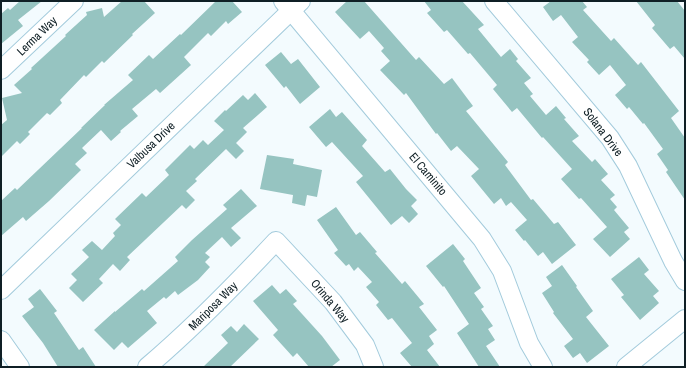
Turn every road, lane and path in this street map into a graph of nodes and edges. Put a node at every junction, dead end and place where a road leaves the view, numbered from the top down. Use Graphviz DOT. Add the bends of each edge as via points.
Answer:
graph roads {
  1 [pos="74,1"];
  2 [pos="494,1"];
  3 [pos="292,4"];
  4 [pos="1,70"];
  5 [pos="276,241"];
  6 [pos="685,280"];
  7 [pos="1,290"];
  8 [pos="685,319"];
  9 [pos="1,340"];
  10 [pos="635,364"];
  11 [pos="20,367"];
  12 [pos="147,367"];
  13 [pos="374,367"];
  14 [pos="543,367"];
  1 -- 4 [label="street, Lerma Way"];
  2 -- 6 [label="street, Solana Drive" via="610,138 628,166 673,261"];
  3 -- 7 [label="street, Valbusa Drive"];
  3 -- 14 [label="street, El Caminito" via="482,239 502,271 529,343"];
  5 -- 12 [label="street, Mariposa Way" via="176,343"];
  5 -- 13 [label="street, Orinda Way" via="333,302 365,344"];
  8 -- 10 [label="street"];
  9 -- 11 [label="street"];
}
